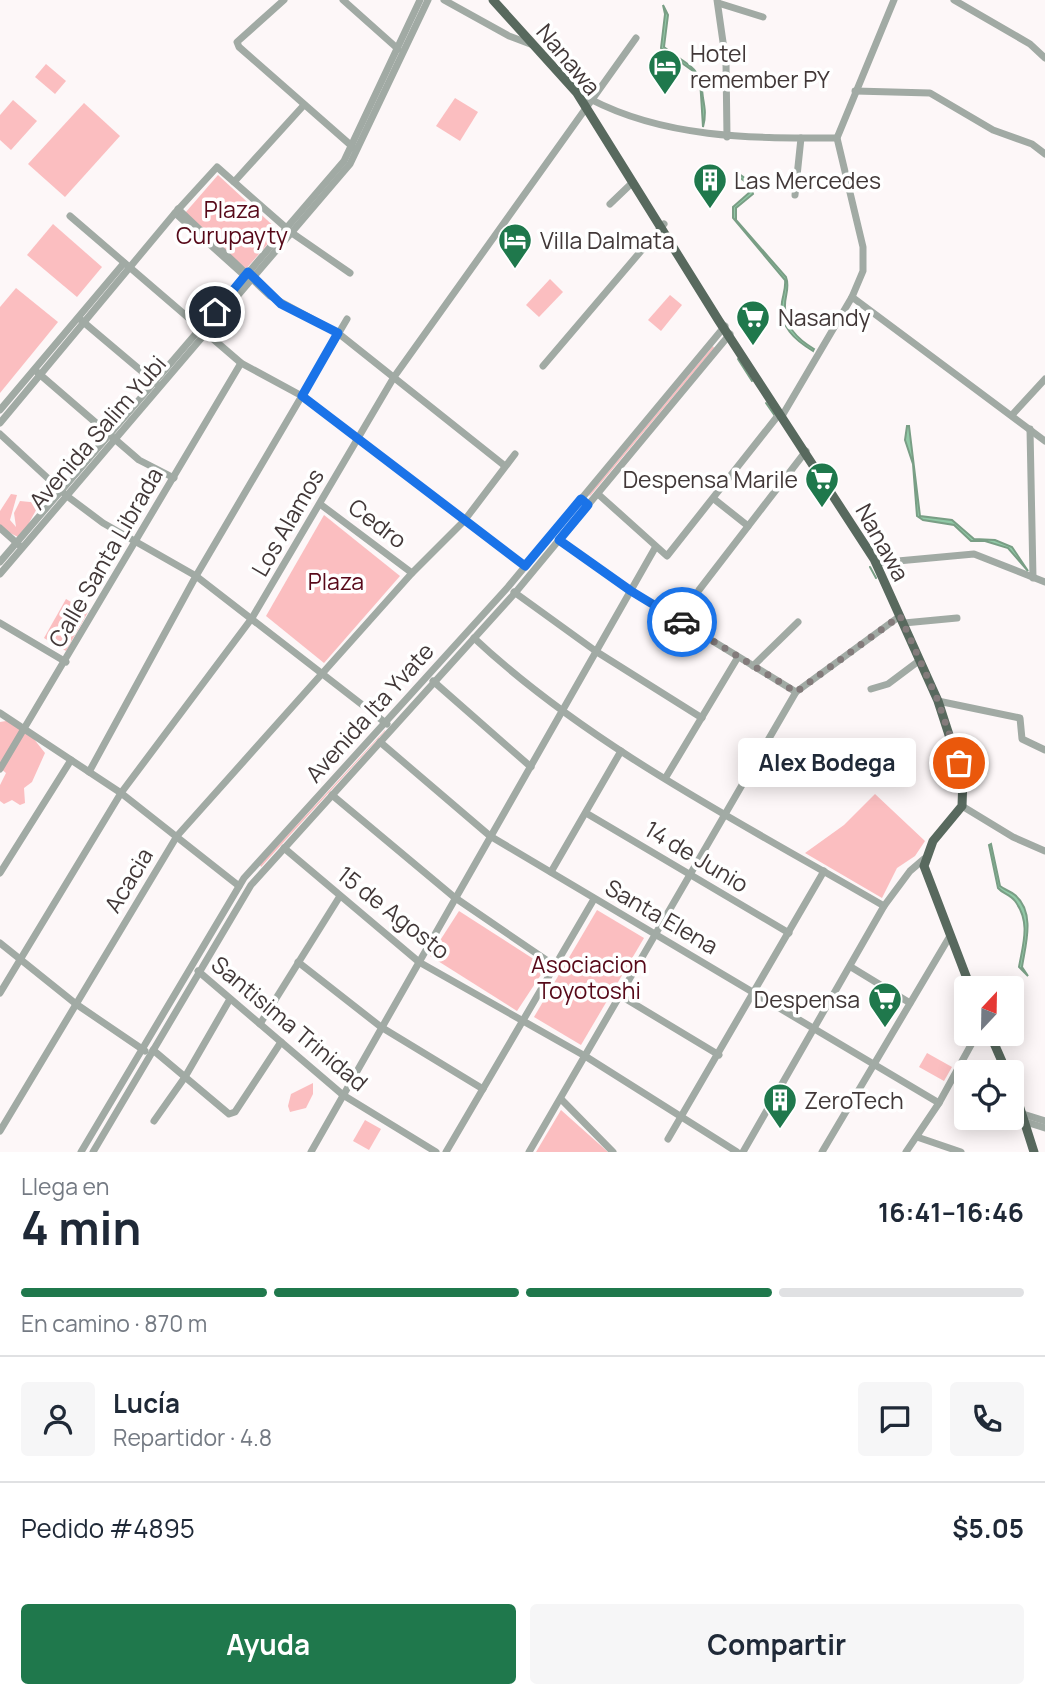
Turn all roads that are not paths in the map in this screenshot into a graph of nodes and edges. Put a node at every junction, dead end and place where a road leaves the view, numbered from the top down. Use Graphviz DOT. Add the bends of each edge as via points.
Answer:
graph roads {
  1 [pos="270,0"];
  2 [pos="284,0"];
  3 [pos="343,0"];
  4 [pos="421,0"];
  5 [pos="428,0"];
  6 [pos="444,0"];
  7 [pos="493,0"];
  8 [pos="500,0"];
  9 [pos="894,0"];
  10 [pos="954,0"];
  11 [pos="718,1"];
  12 [pos="276,8"];
  13 [pos="763,18"];
  14 [pos="513,23"];
  15 [pos="494,25"];
  16 [pos="636,38"];
  17 [pos="533,45"];
  18 [pos="398,49"];
  19 [pos="1045,58"];
  20 [pos="855,91"];
  21 [pos="588,102"];
  22 [pos="304,105"];
  23 [pos="727,137"];
  24 [pos="801,138"];
  25 [pos="837,138"];
  26 [pos="355,148"];
  27 [pos="1045,154"];
  28 [pos="234,182"];
  29 [pos="633,182"];
  30 [pos="795,195"];
  31 [pos="610,204"];
  32 [pos="177,211"];
  33 [pos="70,216"];
  34 [pos="662,225"];
  35 [pos="289,231"];
  36 [pos="127,266"];
  37 [pos="350,273"];
  38 [pos="251,279"];
  39 [pos="852,297"];
  40 [pos="347,318"];
  41 [pos="81,320"];
  42 [pos="726,328"];
  43 [pos="203,332"];
  44 [pos="338,333"];
  45 [pos="241,363"];
  46 [pos="543,366"];
  47 [pos="36,372"];
  48 [pos="394,377"];
  49 [pos="1045,379"];
  50 [pos="157,385"];
  51 [pos="302,396"];
  52 [pos="0,410"];
  53 [pos="781,415"];
  54 [pos="1012,415"];
  55 [pos="654,417"];
  56 [pos="0,423"];
  57 [pos="1030,429"];
  58 [pos="0,434"];
  59 [pos="111,438"];
  60 [pos="357,439"];
  61 [pos="1045,441"];
  62 [pos="806,451"];
  63 [pos="515,454"];
  64 [pos="505,466"];
  65 [pos="174,478"];
  66 [pos="64,493"];
  67 [pos="598,494"];
  68 [pos="581,499"];
  69 [pos="714,499"];
  70 [pos="320,504"];
  71 [pos="588,505"];
  72 [pos="464,521"];
  73 [pos="748,526"];
  74 [pos="0,528"];
  75 [pos="137,540"];
  76 [pos="559,540"];
  77 [pos="19,545"];
  78 [pos="655,548"];
  79 [pos="0,562"];
  80 [pos="876,563"];
  81 [pos="525,566"];
  82 [pos="412,573"];
  83 [pos="0,574"];
  84 [pos="197,576"];
  85 [pos="1032,578"];
  86 [pos="1045,582"];
  87 [pos="508,587"];
  88 [pos="699,590"];
  89 [pos="631,591"];
  90 [pos="515,593"];
  91 [pos="253,618"];
  92 [pos="957,618"];
  93 [pos="902,620"];
  94 [pos="798,622"];
  95 [pos="0,623"];
  96 [pos="474,638"];
  97 [pos="597,652"];
  98 [pos="738,657"];
  99 [pos="920,660"];
  100 [pos="66,662"];
  101 [pos="753,666"];
  102 [pos="323,673"];
  103 [pos="427,676"];
  104 [pos="434,682"];
  105 [pos="871,689"];
  106 [pos="796,692"];
  107 [pos="938,701"];
  108 [pos="0,713"];
  109 [pos="563,713"];
  110 [pos="702,718"];
  111 [pos="385,722"];
  112 [pos="392,728"];
  113 [pos="26,729"];
  114 [pos="380,742"];
  115 [pos="621,751"];
  116 [pos="1045,751"];
  117 [pos="71,760"];
  118 [pos="345,767"];
  119 [pos="531,767"];
  120 [pos="0,769"];
  121 [pos="89,772"];
  122 [pos="352,773"];
  123 [pos="666,777"];
  124 [pos="121,793"];
  125 [pos="332,795"];
  126 [pos="962,806"];
  127 [pos="586,813"];
  128 [pos="727,814"];
  129 [pos="177,836"];
  130 [pos="490,836"];
  131 [pos="284,848"];
  132 [pos="1045,851"];
  133 [pos="924,859"];
  134 [pos="252,870"];
  135 [pos="824,871"];
  136 [pos="0,873"];
  137 [pos="551,873"];
  138 [pos="691,875"];
  139 [pos="259,876"];
  140 [pos="239,886"];
  141 [pos="340,896"];
  142 [pos="454,897"];
  143 [pos="594,899"];
  144 [pos="884,906"];
  145 [pos="789,933"];
  146 [pos="657,934"];
  147 [pos="950,936"];
  148 [pos="0,943"];
  149 [pos="19,961"];
  150 [pos="419,961"];
  151 [pos="298,962"];
  152 [pos="192,966"];
  153 [pos="555,966"];
  154 [pos="851,967"];
  155 [pos="199,972"];
  156 [pos="966,976"];
  157 [pos="755,992"];
  158 [pos="0,993"];
  159 [pos="621,996"];
  160 [pos="230,999"];
  161 [pos="910,1003"];
  162 [pos="76,1004"];
  163 [pos="523,1021"];
  164 [pos="260,1024"];
  165 [pos="382,1027"];
  166 [pos="814,1028"];
  167 [pos="281,1042"];
  168 [pos="970,1046"];
  169 [pos="142,1049"];
  170 [pos="152,1052"];
  171 [pos="719,1055"];
  172 [pos="585,1056"];
  173 [pos="874,1064"];
  174 [pos="185,1077"];
  175 [pos="483,1088"];
  176 [pos="342,1095"];
  177 [pos="561,1099"];
  178 [pos="939,1103"];
  179 [pos="683,1115"];
  180 [pos="1024,1118"];
  181 [pos="154,1121"];
  182 [pos="1045,1121"];
  183 [pos="1045,1128"];
  184 [pos="0,1131"];
  185 [pos="917,1137"];
  186 [pos="668,1139"];
  187 [pos="823,1149"];
  188 [pos="948,1150"];
  189 [pos="81,1152"];
  190 [pos="93,1152"];
  191 [pos="311,1152"];
  192 [pos="436,1152"];
  193 [pos="446,1152"];
  194 [pos="529,1152"];
  195 [pos="613,1152"];
  196 [pos="737,1152"];
  197 [pos="743,1152"];
  198 [pos="833,1152"];
  199 [pos="906,1152"];
  200 [pos="961,1152"];
  201 [pos="1034,1152"];
  1 -- 12 [label="street"];
  2 -- 12 [label="street"];
  3 -- 18 [label="street"];
  4 -- 18 [label="street, Avenida Salim Yubi"];
  5 -- 26 [label="street, Avenida Salim Yubi"];
  6 -- 15 [label="street"];
  7 -- 14 [label="main road, Nanawa"];
  8 -- 21 [label="main road, Nanawa"];
  9 -- 20 [label="street"];
  10 -- 19 [label="street" via="1030,44"];
  11 -- 13 [label="street"];
  11 -- 23 [label="street" via="726,63"];
  12 -- 22 [label="street" via="237,44"];
  14 -- 15 [label="street" via="510,29"];
  14 -- 17 [label="main road, Nanawa"];
  15 -- 17 [label="street"];
  16 -- 21 [label="street, Los Alamos"];
  17 -- 21 [label="main road, Nanawa"];
  18 -- 26 [label="street, Avenida Salim Yubi"];
  20 -- 25 [label="street"];
  20 -- 27 [label="street" via="930,93"];
  21 -- 23 [label="street" via="654,124"];
  21 -- 29 [label="main road, Nanawa"];
  21 -- 34 [label="main road, Nanawa"];
  21 -- 48 [label="street, Los Alamos"];
  22 -- 26 [label="street"];
  22 -- 28 [label="street"];
  23 -- 24 [label="street"];
  24 -- 25 [label="street"];
  24 -- 30 [label="street"];
  25 -- 39 [label="street" via="864,257"];
  26 -- 35 [label="street, Avenida Salim Yubi"];
  28 -- 32 [label="street" via="217,167"];
  28 -- 35 [label="street"];
  29 -- 31 [label="street"];
  29 -- 34 [label="main road, Nanawa"];
  32 -- 36 [label="street"];
  32 -- 38 [label="street"];
  33 -- 36 [label="street"];
  34 -- 42 [label="main road, Nanawa"];
  34 -- 46 [label="street"];
  35 -- 37 [label="street"];
  35 -- 38 [label="street, Avenida Salim Yubi"];
  36 -- 41 [label="street"];
  36 -- 43 [label="street"];
  38 -- 43 [label="street, Avenida Salim Yubi"];
  38 -- 44 [label="street" via="281,304"];
  39 -- 53 [label="street"];
  39 -- 54 [label="street"];
  40 -- 44 [label="street"];
  41 -- 47 [label="street"];
  41 -- 50 [label="street"];
  42 -- 53 [label="main road, Nanawa"];
  42 -- 55 [label="street, Avenida Ita Yvate"];
  43 -- 45 [label="street"];
  43 -- 50 [label="street, Avenida Salim Yubi"];
  44 -- 48 [label="street"];
  44 -- 51 [label="street"];
  45 -- 51 [label="street"];
  45 -- 65 [label="street, Calle Santa Librada"];
  47 -- 52 [label="street"];
  47 -- 56 [label="street"];
  47 -- 59 [label="street"];
  48 -- 60 [label="street, Los Alamos"];
  48 -- 64 [label="street"];
  49 -- 54 [label="street"];
  50 -- 59 [label="street, Avenida Salim Yubi"];
  51 -- 60 [label="street"];
  51 -- 84 [label="street"];
  53 -- 62 [label="main road, Nanawa"];
  53 -- 69 [label="street"];
  54 -- 57 [label="street"];
  55 -- 67 [label="street, Avenida Ita Yvate"];
  55 -- 68 [label="street, Avenida Ita Yvate"];
  57 -- 61 [label="street"];
  57 -- 85 [label="street"];
  58 -- 66 [label="street"];
  59 -- 65 [label="street" via="139,460"];
  59 -- 66 [label="street, Avenida Salim Yubi"];
  60 -- 70 [label="street, Los Alamos"];
  60 -- 72 [label="street"];
  62 -- 73 [label="street"];
  62 -- 80 [label="main road, Nanawa"];
  63 -- 64 [label="street, Acacia"];
  64 -- 72 [label="street, Acacia"];
  65 -- 75 [label="street, Calle Santa Librada"];
  66 -- 75 [label="street" via="103,523"];
  66 -- 77 [label="street, Avenida Salim Yubi"];
  67 -- 71 [label="street, Avenida Ita Yvate"];
  67 -- 78 [label="street"];
  68 -- 71 [label="street"];
  68 -- 81 [label="street, Avenida Ita Yvate"];
  69 -- 73 [label="street"];
  69 -- 78 [label="street" via="670,554"];
  70 -- 82 [label="street, Cedro"];
  70 -- 91 [label="street, Los Alamos"];
  71 -- 76 [label="street, Avenida Ita Yvate"];
  72 -- 81 [label="street"];
  72 -- 82 [label="street, Acacia"];
  73 -- 88 [label="street"];
  74 -- 77 [label="street"];
  75 -- 84 [label="street"];
  75 -- 100 [label="street, Calle Santa Librada"];
  76 -- 89 [label="street"];
  76 -- 90 [label="street, Avenida Ita Yvate"];
  77 -- 79 [label="street, Avenida Salim Yubi"];
  77 -- 83 [label="street, Avenida Salim Yubi"];
  78 -- 89 [label="street"];
  80 -- 85 [label="street" via="974,554"];
  80 -- 93 [label="main road, Nanawa"];
  81 -- 87 [label="street, Avenida Ita Yvate"];
  82 -- 102 [label="street, Acacia"];
  84 -- 91 [label="street"];
  84 -- 121 [label="street"];
  85 -- 86 [label="street"];
  87 -- 90 [label="street"];
  87 -- 103 [label="street, Avenida Ita Yvate"];
  89 -- 97 [label="street"];
  89 -- 98 [label="street"];
  90 -- 96 [label="street, Avenida Ita Yvate"];
  90 -- 97 [label="street"];
  91 -- 102 [label="street"];
  91 -- 124 [label="street, Los Alamos"];
  92 -- 93 [label="street"];
  93 -- 99 [label="main road, Nanawa"];
  93 -- 106 [label="street"];
  94 -- 101 [label="street"];
  95 -- 100 [label="street"];
  96 -- 104 [label="street, Avenida Ita Yvate"];
  96 -- 109 [label="street"];
  97 -- 109 [label="street"];
  97 -- 110 [label="street"];
  98 -- 101 [label="street"];
  98 -- 110 [label="street"];
  99 -- 105 [label="street" via="888,684"];
  99 -- 107 [label="main road, Nanawa"];
  100 -- 113 [label="street, Calle Santa Librada"];
  101 -- 106 [label="street"];
  102 -- 111 [label="street"];
  102 -- 129 [label="street, Acacia"];
  103 -- 104 [label="street"];
  103 -- 111 [label="street, Avenida Ita Yvate"];
  104 -- 112 [label="street, Avenida Ita Yvate"];
  104 -- 119 [label="street"];
  106 -- 128 [label="street"];
  107 -- 116 [label="street" via="1020,718 1022,739"];
  107 -- 126 [label="main road, Nanawa" via="963,778"];
  108 -- 113 [label="street"];
  109 -- 115 [label="street"];
  109 -- 119 [label="street"];
  110 -- 123 [label="street"];
  111 -- 112 [label="street"];
  111 -- 118 [label="street, Avenida Ita Yvate"];
  112 -- 114 [label="street, Avenida Ita Yvate"];
  113 -- 117 [label="street"];
  113 -- 120 [label="street, Calle Santa Librada"];
  114 -- 122 [label="street, Avenida Ita Yvate"];
  114 -- 130 [label="street, Santa Elena"];
  115 -- 123 [label="street"];
  115 -- 127 [label="street"];
  117 -- 121 [label="street"];
  117 -- 136 [label="street"];
  118 -- 122 [label="street"];
  118 -- 134 [label="street, Avenida Ita Yvate"];
  119 -- 130 [label="street"];
  121 -- 124 [label="street"];
  122 -- 125 [label="street, Avenida Ita Yvate"];
  123 -- 128 [label="street"];
  124 -- 129 [label="street"];
  124 -- 149 [label="street, Los Alamos"];
  125 -- 131 [label="street, Avenida Ita Yvate"];
  125 -- 142 [label="street"];
  126 -- 132 [label="street"];
  126 -- 133 [label="main road"];
  127 -- 137 [label="street"];
  127 -- 138 [label="street, 14 de Junio"];
  128 -- 135 [label="street"];
  128 -- 138 [label="street"];
  129 -- 140 [label="street"];
  129 -- 162 [label="street, Acacia"];
  130 -- 137 [label="street, Santa Elena"];
  130 -- 142 [label="street"];
  131 -- 139 [label="street, Avenida Ita Yvate"];
  131 -- 141 [label="street, 15 de Agosto"];
  133 -- 144 [label="street" via="910,870"];
  133 -- 147 [label="main road" via="926,876"];
  134 -- 139 [label="street"];
  134 -- 140 [label="street, Avenida Ita Yvate"];
  135 -- 144 [label="street"];
  135 -- 145 [label="street"];
  137 -- 143 [label="street, Santa Elena"];
  138 -- 145 [label="street, 14 de Junio"];
  138 -- 146 [label="street"];
  139 -- 155 [label="street, Avenida Ita Yvate"];
  140 -- 152 [label="street, Avenida Ita Yvate"];
  141 -- 150 [label="street, 15 de Agosto"];
  141 -- 151 [label="street"];
  142 -- 150 [label="street"];
  142 -- 153 [label="street"];
  143 -- 146 [label="street, Santa Elena"];
  143 -- 153 [label="street"];
  144 -- 154 [label="street"];
  145 -- 157 [label="street"];
  146 -- 157 [label="street, Santa Elena"];
  146 -- 159 [label="street"];
  147 -- 156 [label="main road"];
  147 -- 161 [label="street"];
  148 -- 149 [label="street"];
  149 -- 158 [label="street, Los Alamos"];
  149 -- 162 [label="street"];
  150 -- 163 [label="street, 15 de Agosto"];
  150 -- 165 [label="street"];
  151 -- 164 [label="street"];
  151 -- 165 [label="street"];
  152 -- 155 [label="street, Santisima Trinidad"];
  152 -- 169 [label="street, Avenida Ita Yvate"];
  153 -- 163 [label="street"];
  154 -- 161 [label="street"];
  154 -- 166 [label="street"];
  155 -- 160 [label="street, Santisima Trinidad"];
  155 -- 170 [label="street, Avenida Ita Yvate"];
  157 -- 166 [label="street, Santa Elena"];
  157 -- 171 [label="street"];
  159 -- 171 [label="street"];
  159 -- 172 [label="street"];
  160 -- 164 [label="street, Santisima Trinidad"];
  160 -- 174 [label="street"];
  161 -- 173 [label="street"];
  162 -- 169 [label="street"];
  162 -- 184 [label="street, Acacia"];
  163 -- 172 [label="street, 15 de Agosto"];
  163 -- 175 [label="street"];
  164 -- 167 [label="street, Santisima Trinidad"];
  165 -- 175 [label="street"];
  165 -- 176 [label="street"];
  166 -- 173 [label="street, Santa Elena"];
  166 -- 197 [label="street"];
  167 -- 174 [label="street" via="235,1112 229,1114"];
  167 -- 176 [label="street, Santisima Trinidad"];
  168 -- 178 [label="street"];
  169 -- 170 [label="street"];
  169 -- 189 [label="street, Avenida Ita Yvate"];
  170 -- 174 [label="street"];
  170 -- 190 [label="street, Avenida Ita Yvate"];
  171 -- 179 [label="street"];
  172 -- 177 [label="street"];
  172 -- 179 [label="street, 15 de Agosto"];
  173 -- 178 [label="street, Santa Elena"];
  173 -- 187 [label="street"];
  174 -- 181 [label="street"];
  175 -- 193 [label="street"];
  176 -- 191 [label="street"];
  176 -- 192 [label="street, Santisima Trinidad"];
  177 -- 194 [label="street"];
  177 -- 195 [label="street"];
  178 -- 185 [label="street"];
  179 -- 186 [label="street"];
  179 -- 196 [label="street, 15 de Agosto"];
  180 -- 182 [label="street"];
  180 -- 183 [label="street"];
  180 -- 201 [label="main road"];
  185 -- 188 [label="street"];
  185 -- 199 [label="street"];
  187 -- 198 [label="street"];
  188 -- 200 [label="street"];
}
